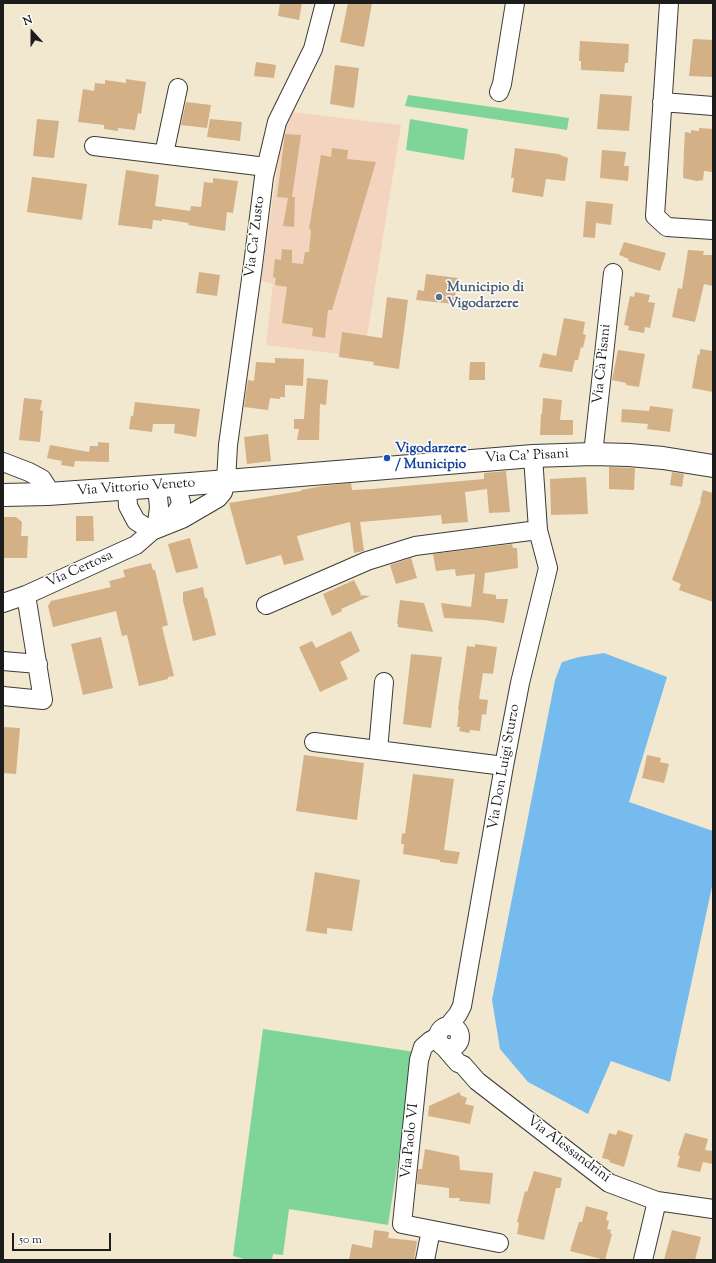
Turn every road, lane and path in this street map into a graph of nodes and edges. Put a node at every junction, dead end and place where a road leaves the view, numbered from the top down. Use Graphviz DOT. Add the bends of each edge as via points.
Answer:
graph roads {
  1 [pos="325,3"];
  2 [pos="515,3"];
  3 [pos="669,3"];
  4 [pos="178,88"];
  5 [pos="499,92"];
  6 [pos="662,102"];
  7 [pos="713,106"];
  8 [pos="94,146"];
  9 [pos="164,154"];
  10 [pos="266,166"];
  11 [pos="713,230"];
  12 [pos="613,273"];
  13 [pos="593,454"];
  14 [pos="533,456"];
  15 [pos="3,462"];
  16 [pos="713,466"];
  17 [pos="269,478"];
  18 [pos="226,482"];
  19 [pos="166,486"];
  20 [pos="127,488"];
  21 [pos="48,494"];
  22 [pos="3,495"];
  23 [pos="160,528"];
  24 [pos="538,530"];
  25 [pos="26,594"];
  26 [pos="3,603"];
  27 [pos="266,605"];
  28 [pos="3,661"];
  29 [pos="38,664"];
  30 [pos="384,682"];
  31 [pos="3,696"];
  32 [pos="314,742"];
  33 [pos="378,750"];
  34 [pos="504,766"];
  35 [pos="450,1037"];
  36 [pos="657,1201"];
  37 [pos="713,1209"];
  38 [pos="431,1230"];
  39 [pos="499,1243"];
  40 [pos="425,1260"];
  41 [pos="643,1260"];
  1 -- 10 [label="street, Via Ca' Zusto" via="313,49 276,122"];
  2 -- 5 [label="street"];
  3 -- 6 [label="street"];
  4 -- 9 [label="street"];
  6 -- 7 [label="street"];
  6 -- 11 [label="street" via="655,216 667,227"];
  8 -- 9 [label="street"];
  9 -- 10 [label="street"];
  10 -- 18 [label="street, Via Ca' Zusto" via="228,445"];
  12 -- 13 [label="street, Via Cà Pisani"];
  13 -- 14 [label="main road, Via Ca' Pisani"];
  13 -- 16 [label="main road, Via Ca' Pisani" via="663,458"];
  14 -- 17 [label="main road, Via Ca' Pisani"];
  14 -- 24 [label="street, Via Don Luigi Sturzo"];
  15 -- 21 [label="street" via="42,479"];
  17 -- 18 [label="main road, Via Vittorio Veneto"];
  18 -- 19 [label="main road, Via Vittorio Veneto"];
  18 -- 23 [label="street, Via Certosa" via="218,498 182,519"];
  19 -- 20 [label="main road, Via Vittorio Veneto"];
  19 -- 23 [label="street, Via Certosa" via="159,507 157,523"];
  20 -- 21 [label="main road, Via Vittorio Veneto"];
  20 -- 23 [label="street" via="128,506 136,520"];
  21 -- 22 [label="main road, Via Vittorio Veneto"];
  23 -- 25 [label="street, Via Certosa" via="136,545"];
  24 -- 27 [label="street" via="415,546 367,561"];
  24 -- 34 [label="street, Via Don Luigi Sturzo" via="548,568 520,683"];
  25 -- 26 [label="street, Via Certosa"];
  25 -- 29 [label="street"];
  28 -- 29 [label="street"];
  29 -- 31 [label="street" via="43,700"];
  30 -- 33 [label="street"];
  32 -- 33 [label="street"];
  33 -- 34 [label="street"];
  34 -- 35 [label="street, Via Don Luigi Sturzo" via="462,1006 464,1020"];
  35 -- 36 [label="street, Via Alessandrini" via="458,1063 477,1081 609,1183"];
  35 -- 38 [label="street, Via Paolo VI" via="430,1041 423,1047 419,1060 402,1224"];
  36 -- 37 [label="street, Via Alessandrini"];
  36 -- 41 [label="street"];
  38 -- 39 [label="street, Via Paolo VI"];
  38 -- 40 [label="street"];
}
